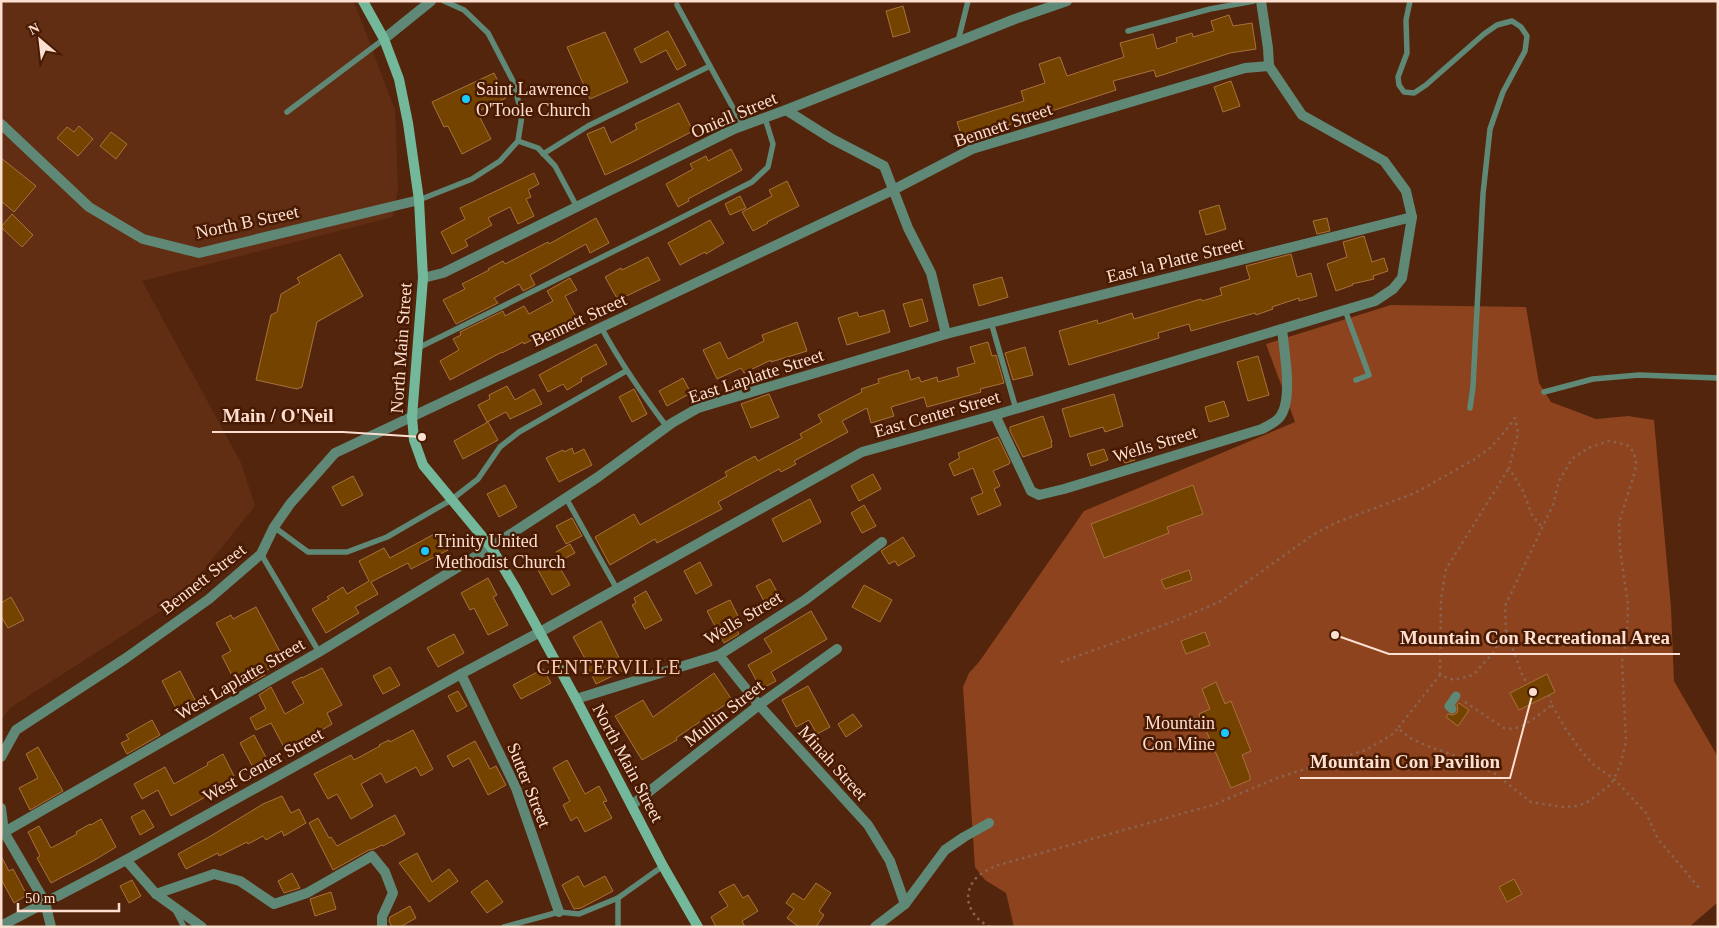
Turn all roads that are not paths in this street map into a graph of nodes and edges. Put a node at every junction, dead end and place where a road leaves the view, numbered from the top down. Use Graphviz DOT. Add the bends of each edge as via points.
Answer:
graph roads {
  1 [pos="363,1"];
  2 [pos="431,1"];
  3 [pos="444,1"];
  4 [pos="968,1"];
  5 [pos="1067,1"];
  6 [pos="1254,1"];
  7 [pos="1261,1"];
  8 [pos="1410,1"];
  9 [pos="677,5"];
  10 [pos="1128,31"];
  11 [pos="384,39"];
  12 [pos="958,42"];
  13 [pos="710,66"];
  14 [pos="1269,66"];
  15 [pos="786,110"];
  16 [pos="286,112"];
  17 [pos="765,118"];
  18 [pos="1,124"];
  19 [pos="743,126"];
  20 [pos="518,141"];
  21 [pos="544,154"];
  22 [pos="893,190"];
  23 [pos="419,200"];
  24 [pos="577,207"];
  25 [pos="1412,217"];
  26 [pos="422,278"];
  27 [pos="1346,310"];
  28 [pos="991,322"];
  29 [pos="602,327"];
  30 [pos="1282,329"];
  31 [pos="946,334"];
  32 [pos="418,348"];
  33 [pos="626,371"];
  34 [pos="1718,378"];
  35 [pos="1356,380"];
  36 [pos="1544,392"];
  37 [pos="1470,408"];
  38 [pos="1016,409"];
  39 [pos="995,415"];
  40 [pos="412,417"];
  41 [pos="668,426"];
  42 [pos="566,498"];
  43 [pos="452,500"];
  44 [pos="274,527"];
  45 [pos="882,542"];
  46 [pos="491,547"];
  47 [pos="261,554"];
  48 [pos="617,589"];
  49 [pos="540,632"];
  50 [pos="837,649"];
  51 [pos="319,652"];
  52 [pos="719,656"];
  53 [pos="460,674"];
  54 [pos="1456,696"];
  55 [pos="576,700"];
  56 [pos="758,705"];
  57 [pos="1452,709"];
  58 [pos="1,757"];
  59 [pos="632,805"];
  60 [pos="1,808"];
  61 [pos="989,823"];
  62 [pos="3,833"];
  63 [pos="126,860"];
  64 [pos="663,866"];
  65 [pos="156,894"];
  66 [pos="618,898"];
  67 [pos="45,902"];
  68 [pos="905,904"];
  69 [pos="173,906"];
  70 [pos="559,912"];
  71 [pos="1,926"];
  72 [pos="51,927"];
  73 [pos="184,927"];
  74 [pos="202,927"];
  75 [pos="382,927"];
  76 [pos="504,927"];
  77 [pos="618,927"];
  78 [pos="698,927"];
  79 [pos="875,927"];
  1 -- 11 [label="main road, North Main Street"];
  2 -- 11 [label="street"];
  3 -- 20 [label="lane" via="464,10 488,33 505,65 522,115"];
  4 -- 12 [label="lane"];
  5 -- 12 [label="street, Oniell Street"];
  6 -- 10 [label="lane"];
  7 -- 14 [label="street"];
  8 -- 37 [label="lane" via="1406,20 1407,53 1398,77 1404,92 1414,93 1426,85 1497,26 1512,21 1527,36 1526,51 1503,92 1490,129"];
  9 -- 13 [label="lane"];
  11 -- 16 [label="lane"];
  11 -- 23 [label="main road, North Main Street" via="399,79"];
  12 -- 15 [label="street, Oniell Street"];
  13 -- 19 [label="lane"];
  13 -- 21 [label="lane" via="588,126"];
  14 -- 22 [label="street, Bennett Street" via="1245,68 972,149"];
  14 -- 25 [label="street" via="1302,115 1384,161 1406,191"];
  15 -- 17 [label="street, Oniell Street"];
  15 -- 22 [label="street" via="884,166"];
  17 -- 19 [label="street, Oniell Street"];
  17 -- 32 [label="lane" via="773,144 768,167 752,182"];
  18 -- 23 [label="street, North B Street" via="90,207 143,239 199,253"];
  19 -- 24 [label="street, Oniell Street"];
  20 -- 21 [label="lane" via="538,148"];
  20 -- 23 [label="lane" via="500,162 472,179"];
  21 -- 24 [label="lane"];
  22 -- 29 [label="street, Bennett Street"];
  22 -- 31 [label="street" via="931,273"];
  23 -- 26 [label="main road, North Main Street"];
  24 -- 26 [label="street, Oniell Street" via="444,273"];
  25 -- 27 [label="street, East Center Street" via="1402,278 1393,289 1375,301"];
  25 -- 28 [label="street, East la Platte Street"];
  26 -- 32 [label="main road, North Main Street"];
  27 -- 30 [label="street, East Center Street"];
  27 -- 35 [label="lane" via="1369,375"];
  28 -- 31 [label="street, East la Platte Street"];
  28 -- 38 [label="lane"];
  29 -- 33 [label="lane"];
  29 -- 40 [label="street, Bennett Street"];
  30 -- 38 [label="street, East Center Street"];
  30 -- 39 [label="street, Wells Street" via="1287,402 1279,418 1262,429 1064,489 1040,495 1032,490"];
  31 -- 41 [label="street, East Laplatte Street" via="698,408"];
  32 -- 40 [label="main road, North Main Street"];
  33 -- 41 [label="lane"];
  33 -- 43 [label="lane" via="519,432 500,447 478,478"];
  34 -- 36 [label="lane" via="1611,377"];
  38 -- 39 [label="street, East Center Street"];
  39 -- 48 [label="street, East Center Street" via="862,452"];
  40 -- 43 [label="main road, North Main Street" via="414,440 422,465"];
  40 -- 44 [label="street, Bennett Street" via="335,453"];
  41 -- 42 [label="street, East Laplatte Street"];
  42 -- 46 [label="street, East Laplatte Street"];
  42 -- 48 [label="lane"];
  43 -- 44 [label="lane" via="387,537 347,552 308,552"];
  43 -- 46 [label="main road, North Main Street"];
  44 -- 47 [label="street, Bennett Street"];
  45 -- 52 [label="street, Wells Street" via="805,600"];
  46 -- 49 [label="main road, North Main Street"];
  46 -- 51 [label="street, West Laplatte Street"];
  47 -- 51 [label="lane"];
  47 -- 58 [label="street, Bennett Street" via="209,598 126,658 16,730"];
  48 -- 49 [label="street, East Center Street"];
  49 -- 53 [label="street, West Center Street"];
  49 -- 55 [label="main road, North Main Street"];
  50 -- 56 [label="street, Mullin Street"];
  51 -- 62 [label="street, West Laplatte Street"];
  52 -- 55 [label="street, Wells Street"];
  52 -- 56 [label="street, Minah Street"];
  53 -- 63 [label="street, West Center Street"];
  53 -- 70 [label="street, Sutter Street" via="516,788"];
  54 -- 57 [label="street" via="1449,706"];
  55 -- 59 [label="main road, North Main Street"];
  56 -- 59 [label="street, Mullin Street"];
  56 -- 68 [label="street, Minah Street" via="868,825 890,861"];
  59 -- 64 [label="main road, North Main Street"];
  60 -- 62 [label="street"];
  61 -- 68 [label="street" via="946,850"];
  62 -- 67 [label="street"];
  63 -- 65 [label="street"];
  63 -- 67 [label="street, West Center Street"];
  64 -- 66 [label="lane"];
  64 -- 78 [label="main road, North Main Street"];
  65 -- 69 [label="street"];
  65 -- 75 [label="street" via="214,874 240,881 274,904 307,893 372,856 385,872 393,893 382,918"];
  66 -- 70 [label="lane" via="579,914"];
  66 -- 77 [label="lane"];
  67 -- 71 [label="street, West Center Street"];
  67 -- 72 [label="street"];
  68 -- 79 [label="street"];
  69 -- 73 [label="lane"];
  69 -- 74 [label="street"];
  70 -- 76 [label="lane"];
}
